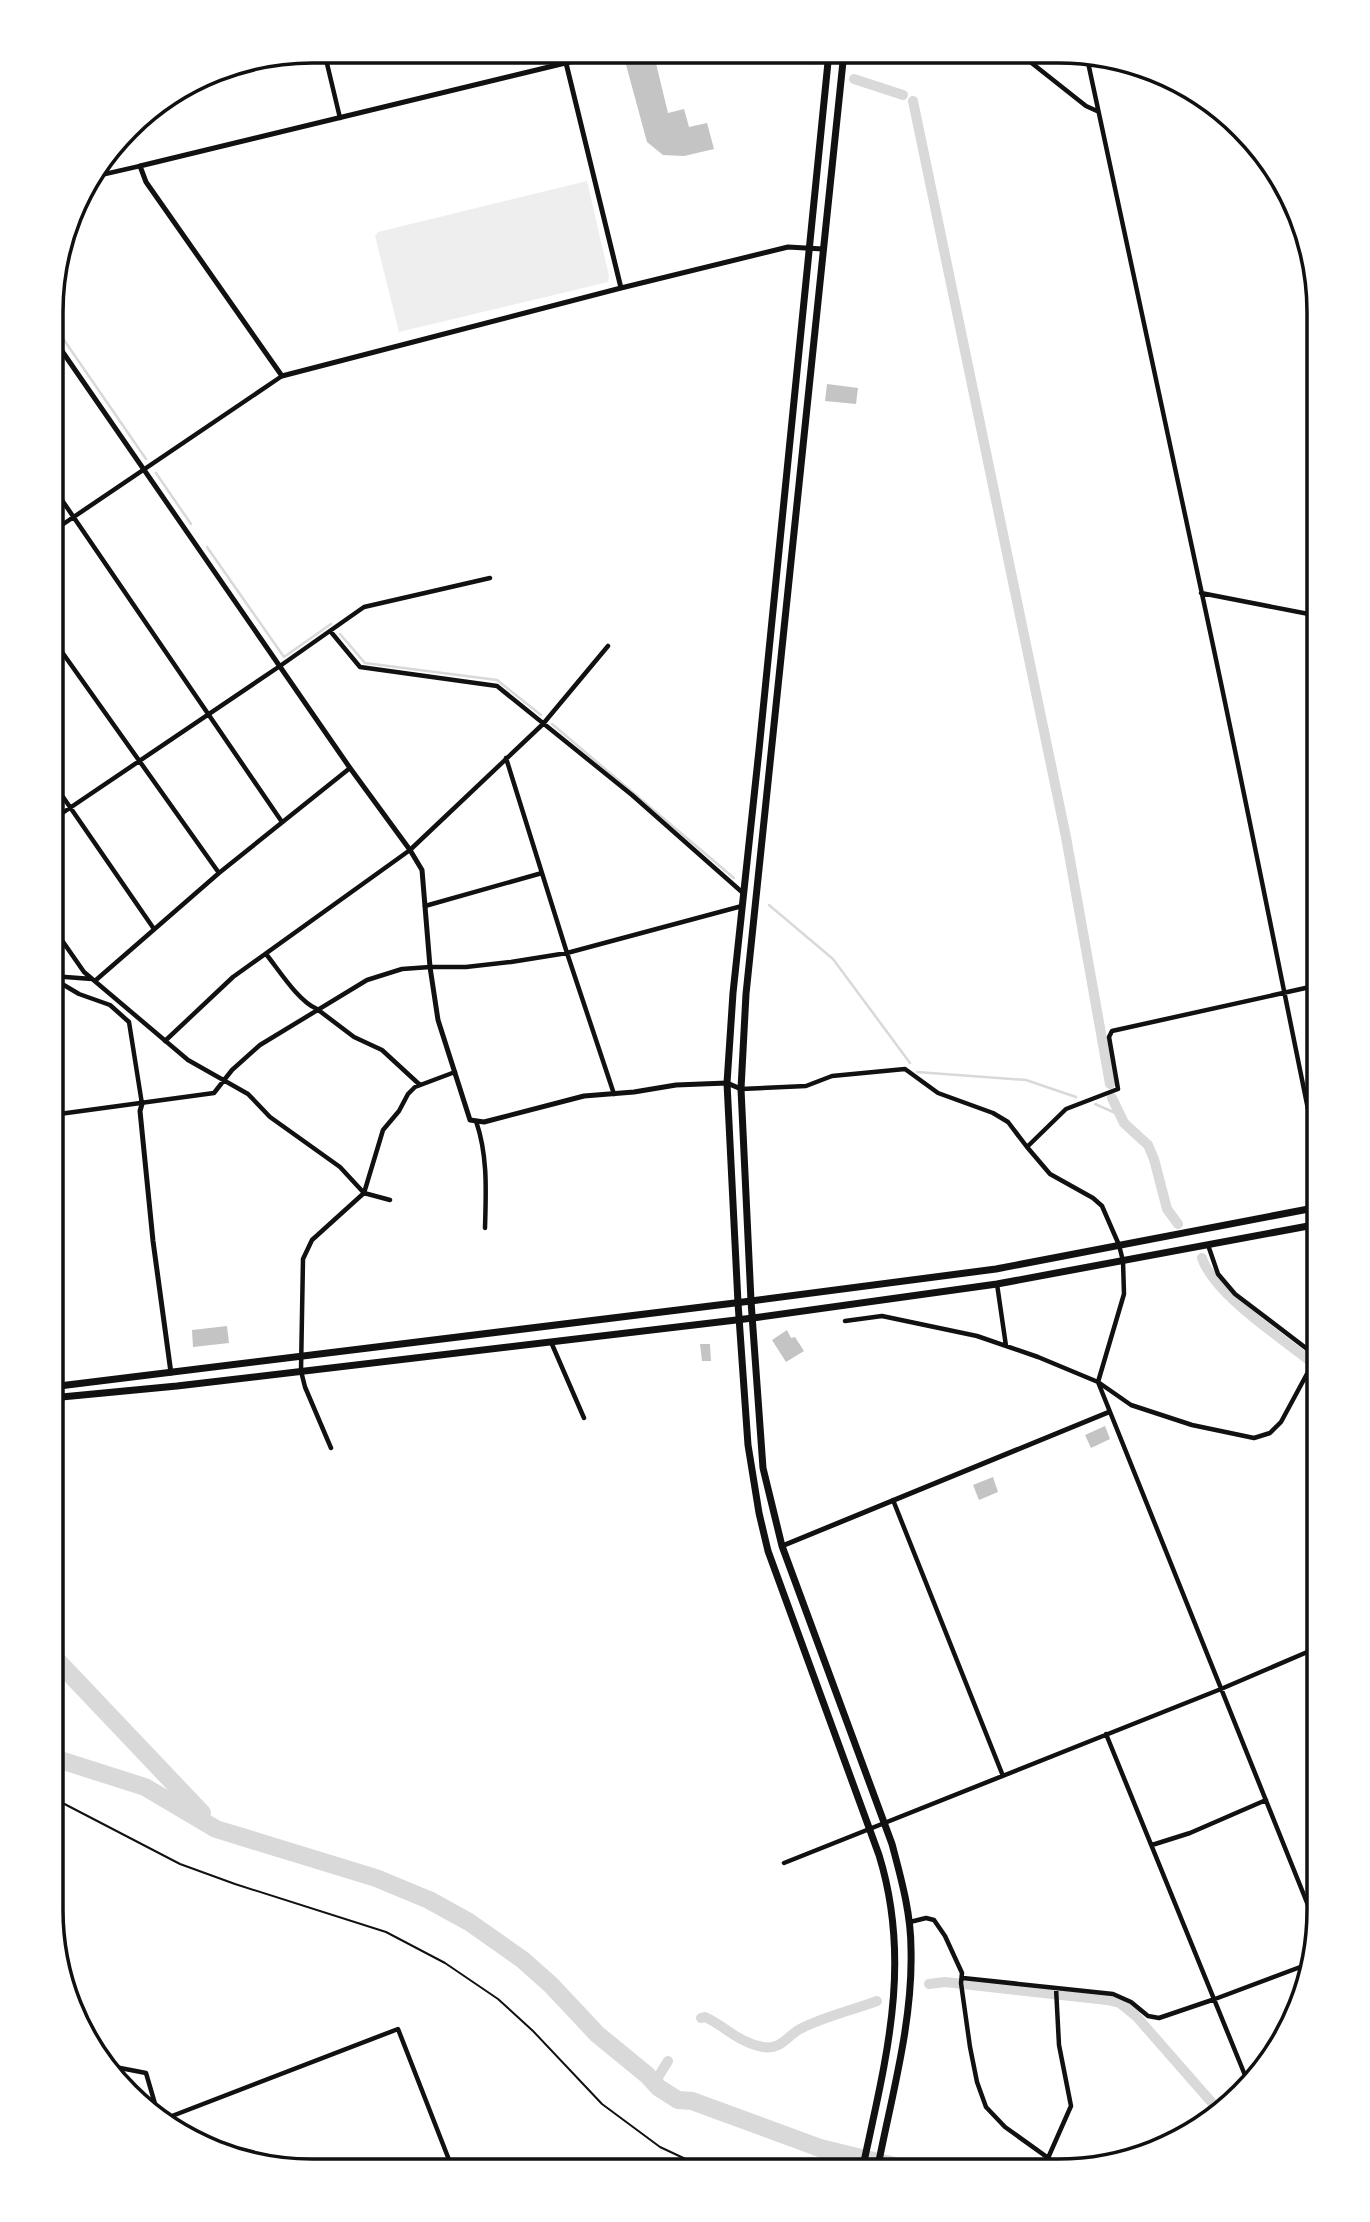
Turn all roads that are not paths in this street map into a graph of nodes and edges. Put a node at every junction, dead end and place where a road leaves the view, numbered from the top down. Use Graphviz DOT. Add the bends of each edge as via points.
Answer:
graph roads {
  1 [pos="566,63"];
  2 [pos="828,63"];
  3 [pos="843,63"];
  4 [pos="1031,63"];
  5 [pos="327,64"];
  6 [pos="563,64"];
  7 [pos="1088,65"];
  8 [pos="1098,111"];
  9 [pos="341,118"];
  10 [pos="139,166"];
  11 [pos="105,174"];
  12 [pos="810,248"];
  13 [pos="823,249"];
  14 [pos="621,288"];
  15 [pos="63,352"];
  16 [pos="282,376"];
  17 [pos="144,468"];
  18 [pos="63,502"];
  19 [pos="73,517"];
  20 [pos="63,524"];
  21 [pos="490,578"];
  22 [pos="1202,593"];
  23 [pos="1307,614"];
  24 [pos="331,632"];
  25 [pos="608,646"];
  26 [pos="63,654"];
  27 [pos="280,666"];
  28 [pos="209,714"];
  29 [pos="543,724"];
  30 [pos="506,758"];
  31 [pos="139,761"];
  32 [pos="350,768"];
  33 [pos="63,796"];
  34 [pos="71,807"];
  35 [pos="63,812"];
  36 [pos="282,822"];
  37 [pos="410,850"];
  38 [pos="219,873"];
  39 [pos="542,873"];
  40 [pos="743,893"];
  41 [pos="425,906"];
  42 [pos="742,906"];
  43 [pos="154,929"];
  44 [pos="63,942"];
  45 [pos="567,953"];
  46 [pos="266,954"];
  47 [pos="430,967"];
  48 [pos="63,978"];
  49 [pos="96,980"];
  50 [pos="63,984"];
  51 [pos="1307,988"];
  52 [pos="1286,994"];
  53 [pos="317,1009"];
  54 [pos="165,1041"];
  55 [pos="455,1072"];
  56 [pos="224,1080"];
  57 [pos="727,1083"];
  58 [pos="420,1085"];
  59 [pos="741,1089"];
  60 [pos="1305,1092"];
  61 [pos="614,1094"];
  62 [pos="1307,1102"];
  63 [pos="142,1104"];
  64 [pos="63,1114"];
  65 [pos="475,1121"];
  66 [pos="1027,1147"];
  67 [pos="364,1193"];
  68 [pos="390,1200"];
  69 [pos="1307,1209"];
  70 [pos="1307,1226"];
  71 [pos="485,1228"];
  72 [pos="1119,1245"];
  73 [pos="1208,1245"];
  74 [pos="1123,1261"];
  75 [pos="997,1284"];
  76 [pos="751,1301"];
  77 [pos="738,1303"];
  78 [pos="753,1318"];
  79 [pos="739,1320"];
  80 [pos="845,1321"];
  81 [pos="551,1342"];
  82 [pos="1006,1346"];
  83 [pos="1307,1351"];
  84 [pos="300,1355"];
  85 [pos="301,1371"];
  86 [pos="171,1373"];
  87 [pos="1307,1375"];
  88 [pos="1098,1382"];
  89 [pos="63,1386"];
  90 [pos="63,1397"];
  91 [pos="1109,1412"];
  92 [pos="584,1418"];
  93 [pos="331,1448"];
  94 [pos="892,1500"];
  95 [pos="782,1546"];
  96 [pos="1307,1652"];
  97 [pos="1221,1689"];
  98 [pos="1106,1734"];
  99 [pos="1003,1776"];
  100 [pos="1266,1800"];
  101 [pos="884,1824"];
  102 [pos="871,1829"];
  103 [pos="1152,1845"];
  104 [pos="784,1863"];
  105 [pos="1307,1902"];
  106 [pos="909,1922"];
  107 [pos="1301,1967"];
  108 [pos="963,1978"];
  109 [pos="1056,1990"];
  110 [pos="1215,1999"];
  111 [pos="119,2068"];
  112 [pos="1245,2074"];
  113 [pos="155,2103"];
  114 [pos="173,2116"];
  115 [pos="1048,2158"];
  116 [pos="449,2159"];
  117 [pos="864,2159"];
  118 [pos="879,2159"];
  1 -- 14 [label="street"];
  2 -- 12 [label="main road"];
  3 -- 13 [label="main road"];
  4 -- 8 [label="street"];
  5 -- 9 [label="street"];
  6 -- 9 [label="street"];
  7 -- 8 [label="street"];
  8 -- 22 [label="street"];
  9 -- 10 [label="street"];
  10 -- 11 [label="street"];
  10 -- 16 [label="street"];
  12 -- 13 [label="street"];
  12 -- 14 [label="street" via="788,247"];
  12 -- 40 [label="main road"];
  13 -- 59 [label="main road" via="746,994"];
  14 -- 16 [label="street"];
  15 -- 17 [label="street"];
  16 -- 17 [label="street"];
  17 -- 19 [label="street"];
  17 -- 27 [label="street"];
  18 -- 19 [label="street"];
  19 -- 20 [label="street"];
  19 -- 28 [label="street"];
  21 -- 24 [label="street" via="365,607"];
  22 -- 23 [label="street"];
  22 -- 52 [label="street"];
  24 -- 27 [label="street"];
  24 -- 29 [label="street" via="360,667 496,686"];
  25 -- 29 [label="street"];
  26 -- 31 [label="street"];
  27 -- 28 [label="street"];
  27 -- 32 [label="street"];
  28 -- 31 [label="street"];
  28 -- 36 [label="street"];
  29 -- 30 [label="street"];
  29 -- 40 [label="street"];
  30 -- 37 [label="street"];
  30 -- 39 [label="street"];
  31 -- 34 [label="street"];
  31 -- 38 [label="street"];
  32 -- 36 [label="street"];
  32 -- 37 [label="street"];
  33 -- 34 [label="street"];
  34 -- 35 [label="street"];
  34 -- 43 [label="street"];
  36 -- 38 [label="street"];
  37 -- 41 [label="street" via="422,870"];
  37 -- 46 [label="street"];
  38 -- 43 [label="street"];
  39 -- 41 [label="street"];
  39 -- 45 [label="street"];
  40 -- 42 [label="main road"];
  41 -- 47 [label="street"];
  42 -- 45 [label="street"];
  42 -- 57 [label="main road"];
  43 -- 49 [label="street"];
  44 -- 49 [label="street" via="84,972"];
  45 -- 47 [label="street" via="500,964"];
  45 -- 61 [label="street"];
  46 -- 53 [label="street" via="294,990"];
  46 -- 54 [label="street" via="233,977"];
  47 -- 53 [label="street" via="367,980"];
  47 -- 55 [label="street" via="438,1020"];
  48 -- 49 [label="street"];
  49 -- 54 [label="street"];
  50 -- 63 [label="street" via="110,1005 129,1022"];
  51 -- 52 [label="street"];
  52 -- 60 [label="street"];
  52 -- 66 [label="street" via="1112,1031 1109,1037 1118,1089 1066,1109"];
  53 -- 56 [label="street" via="260,1045"];
  53 -- 58 [label="street" via="354,1037 382,1050"];
  54 -- 56 [label="street"];
  55 -- 58 [label="street"];
  55 -- 65 [label="street" via="470,1120"];
  56 -- 63 [label="street" via="214,1093"];
  56 -- 67 [label="street" via="340,1167"];
  57 -- 59 [label="street"];
  57 -- 61 [label="street"];
  57 -- 77 [label="main road"];
  58 -- 67 [label="street" via="408,1094 383,1130"];
  59 -- 66 [label="street" via="806,1086 832,1076 905,1069 938,1093 1001,1117"];
  59 -- 76 [label="main road"];
  60 -- 62 [label="street"];
  61 -- 65 [label="street" via="584,1096"];
  63 -- 64 [label="street"];
  63 -- 86 [label="street" via="153,1241"];
  65 -- 71 [label="street" via="487,1180"];
  66 -- 72 [label="street" via="1050,1174 1102,1206"];
  67 -- 68 [label="street"];
  67 -- 84 [label="street" via="312,1240 303,1259"];
  69 -- 72 [label="main road"];
  70 -- 73 [label="main road"];
  72 -- 74 [label="street"];
  72 -- 76 [label="main road" via="996,1269"];
  73 -- 74 [label="main road"];
  73 -- 83 [label="street" via="1218,1274 1235,1294"];
  74 -- 75 [label="main road"];
  74 -- 88 [label="street" via="1124,1294"];
  75 -- 78 [label="main road"];
  75 -- 82 [label="street"];
  76 -- 77 [label="main road"];
  76 -- 78 [label="main road"];
  77 -- 79 [label="main road"];
  77 -- 84 [label="main road"];
  78 -- 79 [label="main road"];
  78 -- 95 [label="main road" via="763,1468"];
  79 -- 81 [label="main road"];
  79 -- 102 [label="main road" via="748,1445 765,1538"];
  80 -- 82 [label="street" via="881,1316"];
  81 -- 85 [label="main road"];
  81 -- 92 [label="street"];
  82 -- 88 [label="street"];
  84 -- 85 [label="street"];
  84 -- 86 [label="main road"];
  85 -- 90 [label="main road"];
  85 -- 93 [label="street"];
  86 -- 89 [label="main road"];
  87 -- 88 [label="street" via="1281,1422 1270,1433 1254,1438 1131,1405"];
  88 -- 91 [label="street"];
  91 -- 94 [label="street"];
  91 -- 97 [label="street"];
  94 -- 95 [label="street"];
  94 -- 99 [label="street"];
  95 -- 101 [label="main road"];
  96 -- 97 [label="street"];
  97 -- 98 [label="street"];
  97 -- 100 [label="street"];
  98 -- 99 [label="street"];
  98 -- 103 [label="street"];
  99 -- 101 [label="street"];
  100 -- 103 [label="street"];
  100 -- 105 [label="street"];
  101 -- 102 [label="street"];
  101 -- 106 [label="main road" via="900,1872"];
  102 -- 104 [label="street"];
  102 -- 117 [label="main road" via="891,1897 896,1953 894,2001"];
  103 -- 110 [label="street"];
  106 -- 108 [label="street" via="934,1920"];
  106 -- 118 [label="main road" via="909,1993"];
  107 -- 110 [label="street"];
  108 -- 109 [label="street"];
  108 -- 115 [label="street" via="970,2047 983,2100 1005,2127"];
  109 -- 110 [label="street" via="1113,1994 1153,2018"];
  109 -- 115 [label="street" via="1059,2045 1071,2106"];
  110 -- 112 [label="street"];
  111 -- 113 [label="street" via="146,2073"];
  114 -- 116 [label="street" via="398,2029"];
}
